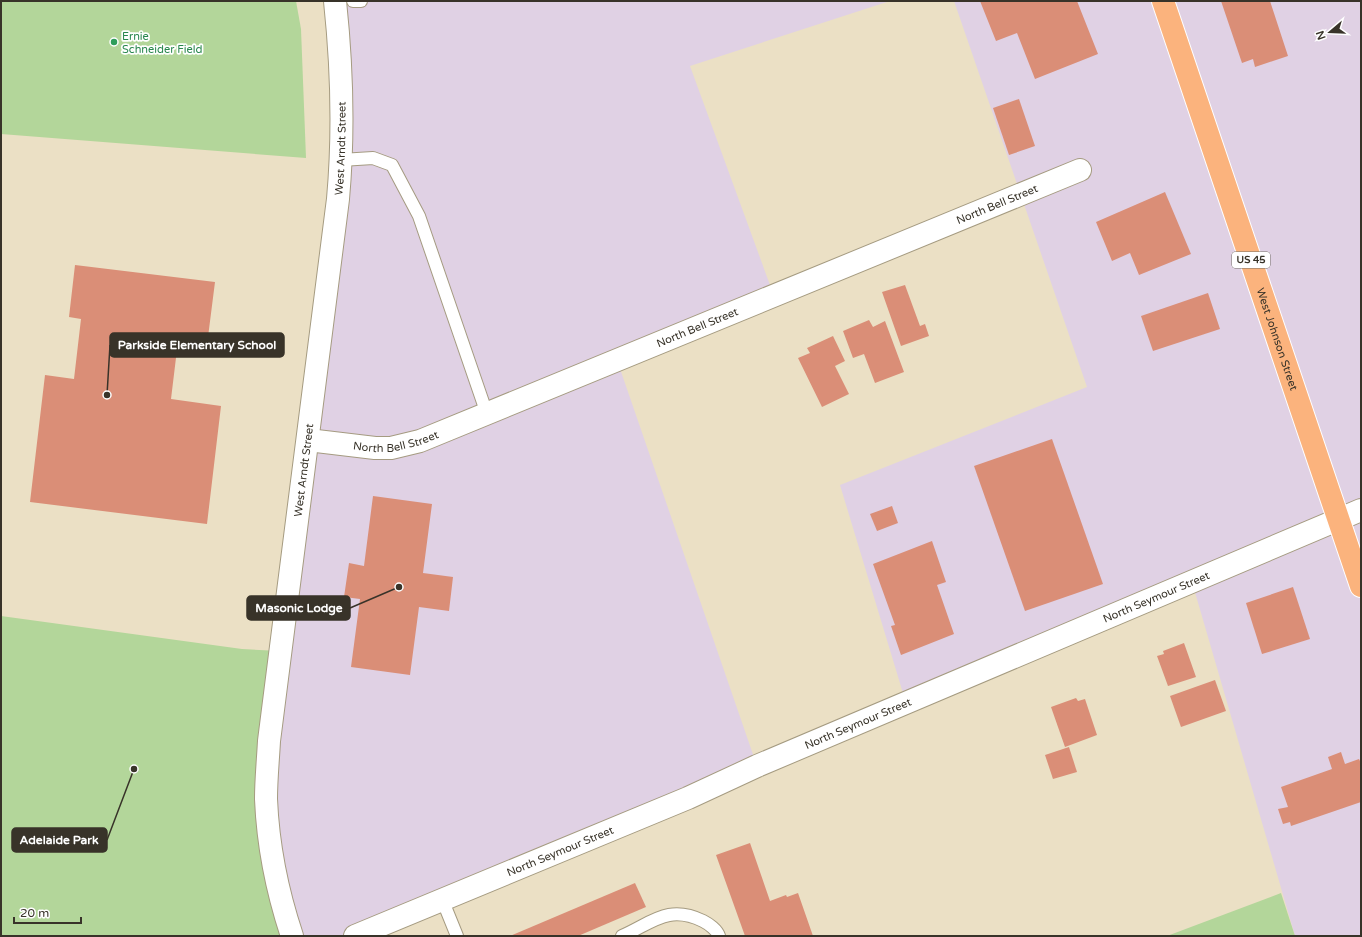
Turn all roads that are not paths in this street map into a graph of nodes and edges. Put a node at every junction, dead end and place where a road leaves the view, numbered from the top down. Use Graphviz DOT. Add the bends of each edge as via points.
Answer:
graph roads {
  1 [pos="335,1"];
  2 [pos="353,1"];
  3 [pos="360,1"];
  4 [pos="1163,1"];
  5 [pos="341,160"];
  6 [pos="1080,170"];
  7 [pos="488,414"];
  8 [pos="308,440"];
  9 [pos="1361,510"];
  10 [pos="1339,519"];
  11 [pos="1361,586"];
  12 [pos="442,899"];
  13 [pos="292,936"];
  14 [pos="355,936"];
  15 [pos="457,936"];
  16 [pos="622,936"];
  17 [pos="719,936"];
  1 -- 5 [label="street, West Arndt Street" via="343,122"];
  2 -- 3 [label="lane"];
  4 -- 10 [label="main road, West Johnson Street / US 45"];
  5 -- 7 [label="lane" via="373,158 392,165 419,216"];
  5 -- 8 [label="street, West Arndt Street" via="335,229"];
  6 -- 7 [label="street, North Bell Street"];
  7 -- 8 [label="street, North Bell Street" via="420,441 391,448"];
  8 -- 13 [label="street, West Arndt Street" via="269,741 266,797 275,876"];
  9 -- 10 [label="street, North Seymour Street"];
  10 -- 11 [label="main road, West Johnson Street / US 45"];
  10 -- 12 [label="street, North Seymour Street" via="764,763 688,798"];
  12 -- 14 [label="street, North Seymour Street"];
  12 -- 15 [label="lane"];
  16 -- 17 [label="lane" via="657,917 679,914 707,923"];
}
